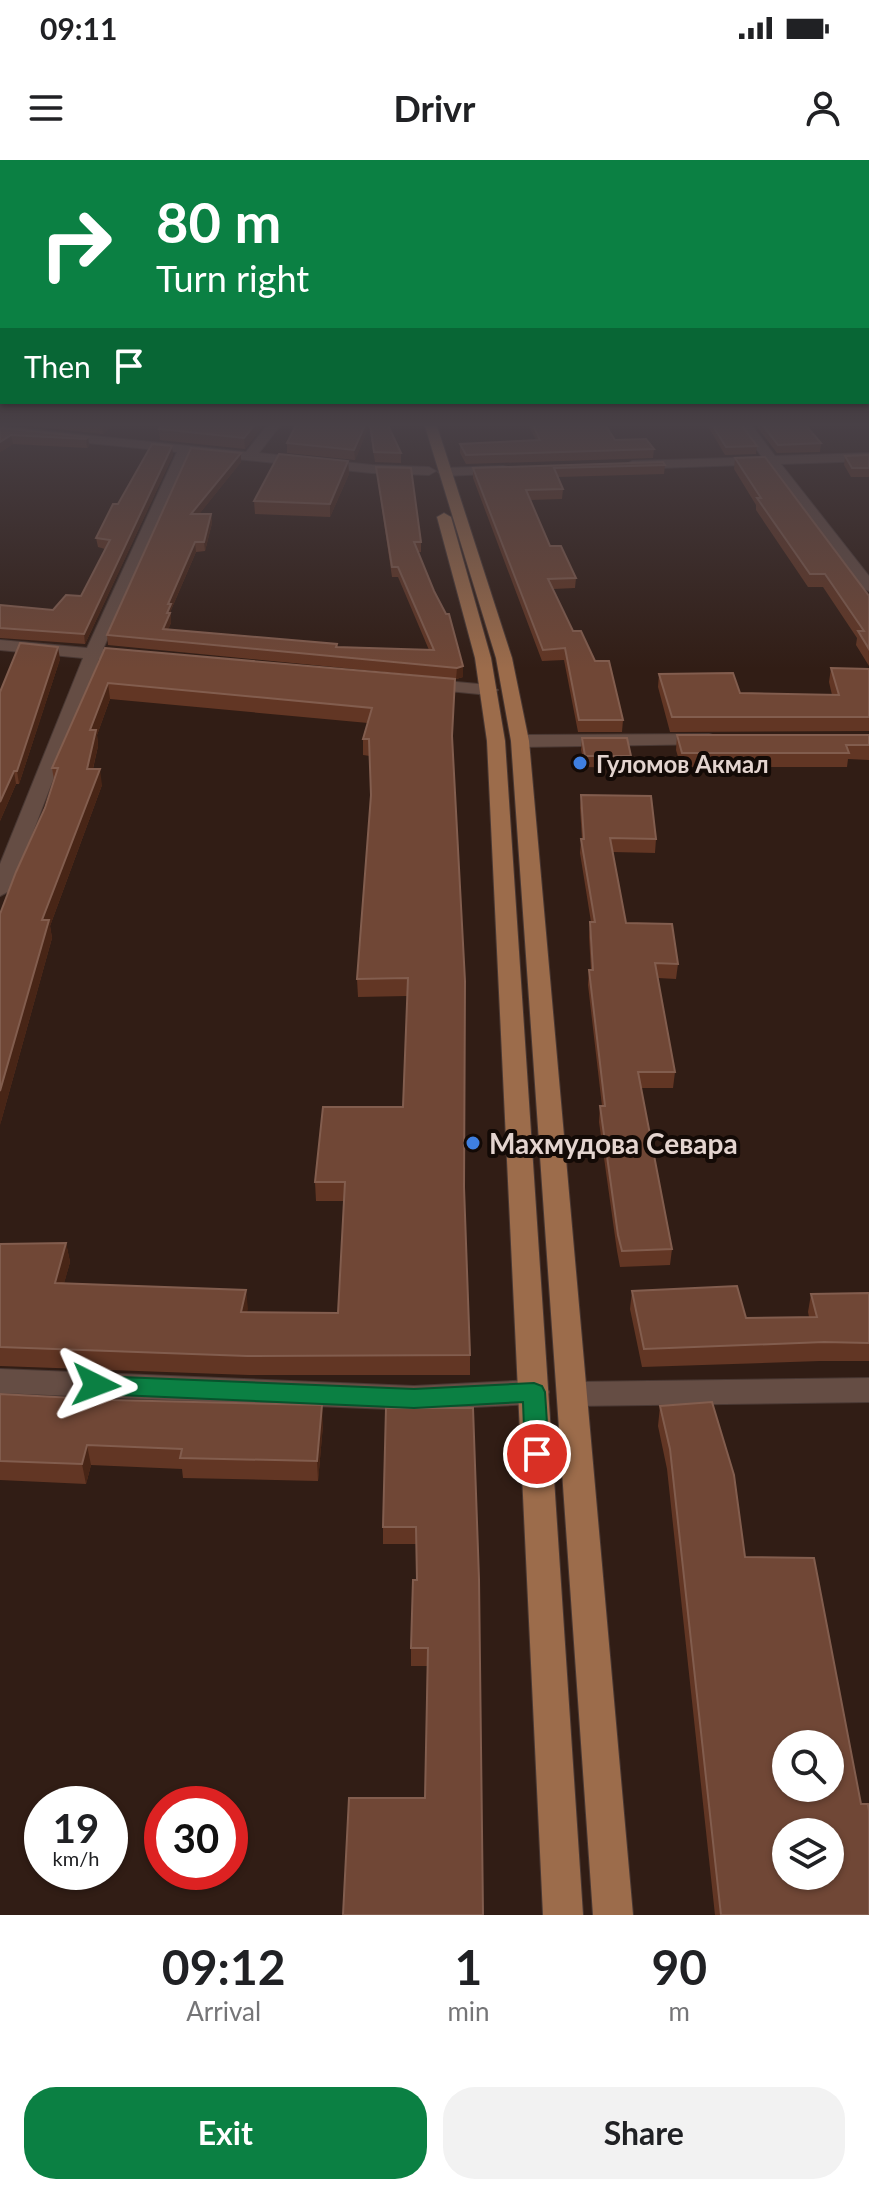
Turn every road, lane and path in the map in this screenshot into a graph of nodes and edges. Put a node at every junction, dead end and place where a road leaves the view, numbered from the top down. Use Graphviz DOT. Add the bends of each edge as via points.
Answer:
graph roads {
  1 [pos="160,505"];
  2 [pos="443,505"];
  3 [pos="449,505"];
  4 [pos="807,505"];
  5 [pos="869,586"];
  6 [pos="0,645"];
  7 [pos="93,654"];
  8 [pos="157,659"];
  9 [pos="410,683"];
  10 [pos="489,690"];
  11 [pos="726,739"];
  12 [pos="520,741"];
  13 [pos="0,890"];
  14 [pos="0,1381"];
  15 [pos="869,1390"];
  16 [pos="534,1392"];
  17 [pos="572,1394"];
  18 [pos="563,1915"];
  19 [pos="613,1915"];
  1 -- 7 [label="street"];
  2 -- 10 [label="main road"];
  3 -- 12 [label="main road" via="504,658"];
  4 -- 5 [label="street"];
  6 -- 7 [label="street"];
  7 -- 8 [label="street"];
  7 -- 13 [label="street"];
  9 -- 10 [label="street"];
  10 -- 16 [label="main road"];
  11 -- 12 [label="street"];
  12 -- 17 [label="main road"];
  14 -- 16 [label="street" via="414,1398"];
  15 -- 17 [label="street"];
  16 -- 18 [label="main road"];
  17 -- 19 [label="main road"];
}
